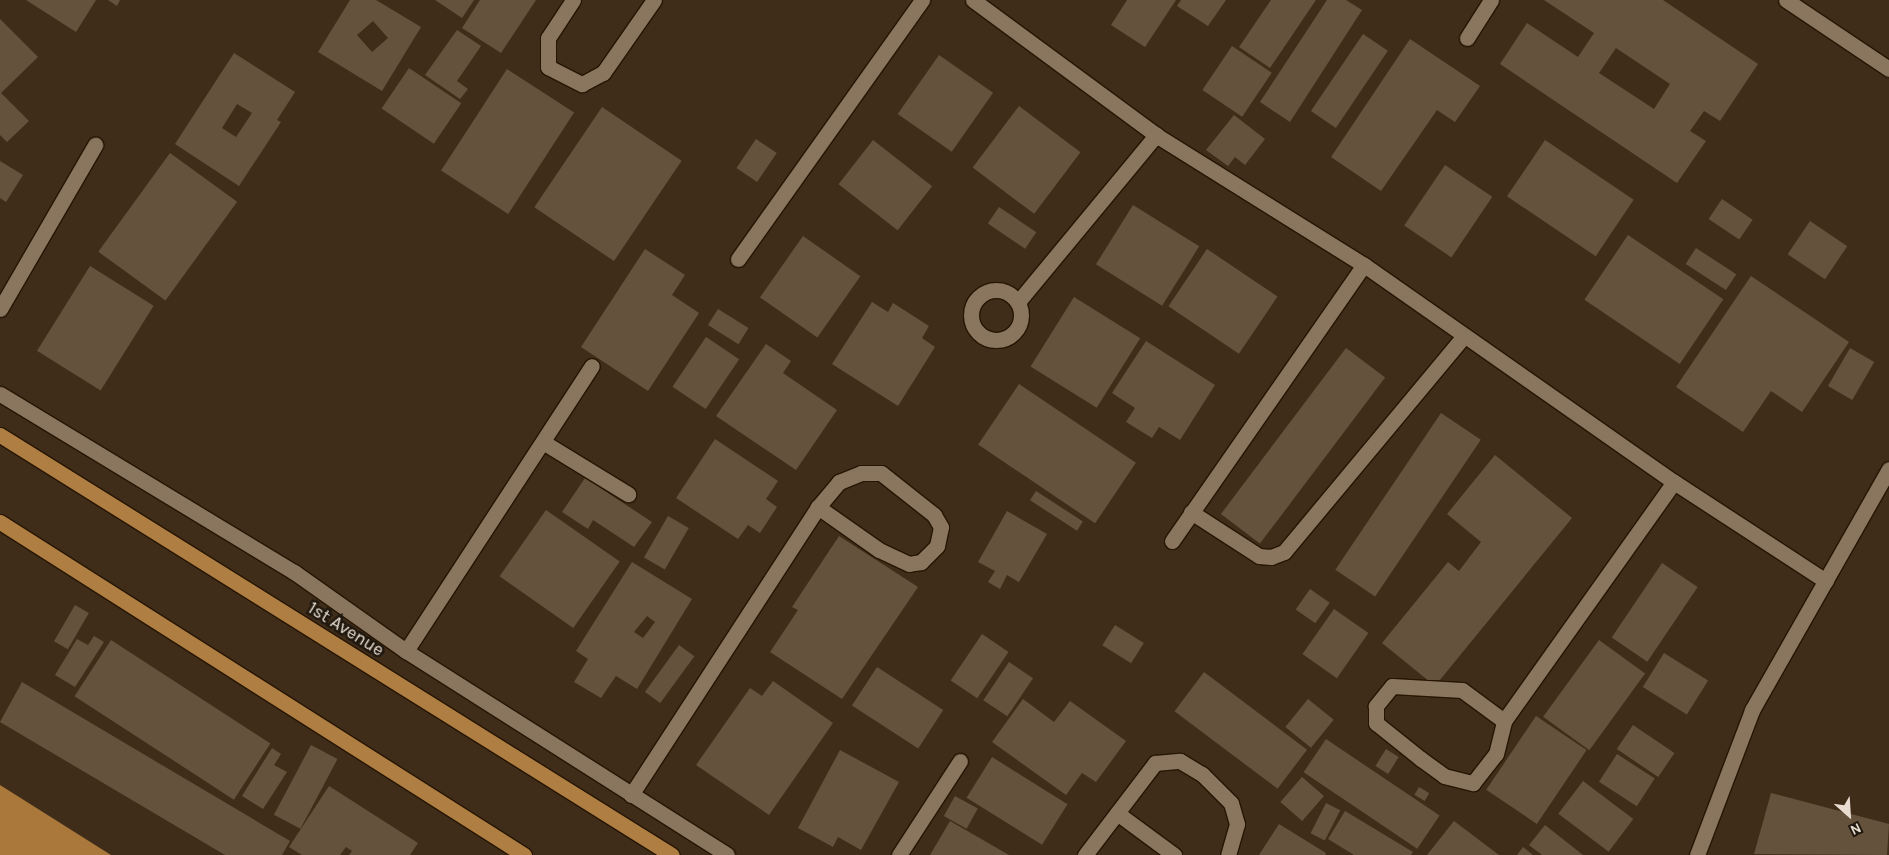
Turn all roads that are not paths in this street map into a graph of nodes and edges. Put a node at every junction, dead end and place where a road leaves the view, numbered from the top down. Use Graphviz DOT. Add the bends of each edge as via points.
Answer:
graph roads {
  1 [pos="574,0"];
  2 [pos="654,0"];
  3 [pos="922,0"];
  4 [pos="973,0"];
  5 [pos="1492,0"];
  6 [pos="1786,0"];
  7 [pos="1467,38"];
  8 [pos="1889,69"];
  9 [pos="1156,135"];
  10 [pos="95,145"];
  11 [pos="738,259"];
  12 [pos="1364,265"];
  13 [pos="1018,302"];
  14 [pos="0,308"];
  15 [pos="1464,336"];
  16 [pos="592,366"];
  17 [pos="0,394"];
  18 [pos="0,436"];
  19 [pos="543,442"];
  20 [pos="1889,469"];
  21 [pos="1674,482"];
  22 [pos="628,494"];
  23 [pos="818,508"];
  24 [pos="1191,512"];
  25 [pos="0,522"];
  26 [pos="1172,541"];
  27 [pos="1826,581"];
  28 [pos="406,651"];
  29 [pos="1504,721"];
  30 [pos="960,761"];
  31 [pos="631,795"];
  32 [pos="1117,813"];
  33 [pos="524,855"];
  34 [pos="672,855"];
  35 [pos="727,855"];
  36 [pos="899,855"];
  37 [pos="1085,855"];
  38 [pos="1174,855"];
  39 [pos="1228,855"];
  40 [pos="1696,855"];
  1 -- 2 [label="street" via="548,38 548,67 582,84 603,73"];
  3 -- 11 [label="street"];
  4 -- 9 [label="street"];
  5 -- 7 [label="street"];
  6 -- 8 [label="street"];
  9 -- 12 [label="street"];
  9 -- 13 [label="street"];
  10 -- 14 [label="street"];
  12 -- 15 [label="street"];
  12 -- 24 [label="street"];
  15 -- 21 [label="street"];
  15 -- 24 [label="street" via="1284,552 1270,557 1259,556"];
  16 -- 19 [label="street"];
  17 -- 28 [label="street" via="294,572"];
  18 -- 34 [label="main road, 1st Avenue"];
  19 -- 22 [label="street"];
  19 -- 28 [label="street"];
  20 -- 27 [label="street"];
  21 -- 27 [label="street"];
  21 -- 29 [label="street"];
  23 -- 23 [label="street" via="840,482 861,472 881,473 934,515 941,527 937,546 921,562 909,564 879,550"];
  23 -- 31 [label="street"];
  24 -- 26 [label="street"];
  25 -- 33 [label="main road"];
  27 -- 40 [label="street" via="1752,710"];
  28 -- 31 [label="street"];
  29 -- 29 [label="street" via="1496,754 1473,783 1444,776 1376,723 1376,706 1392,686 1462,690"];
  30 -- 36 [label="street"];
  31 -- 35 [label="street"];
  32 -- 37 [label="street"];
  32 -- 38 [label="street"];
  32 -- 39 [label="street" via="1156,763 1180,761 1202,774 1231,803 1237,824"];
}
